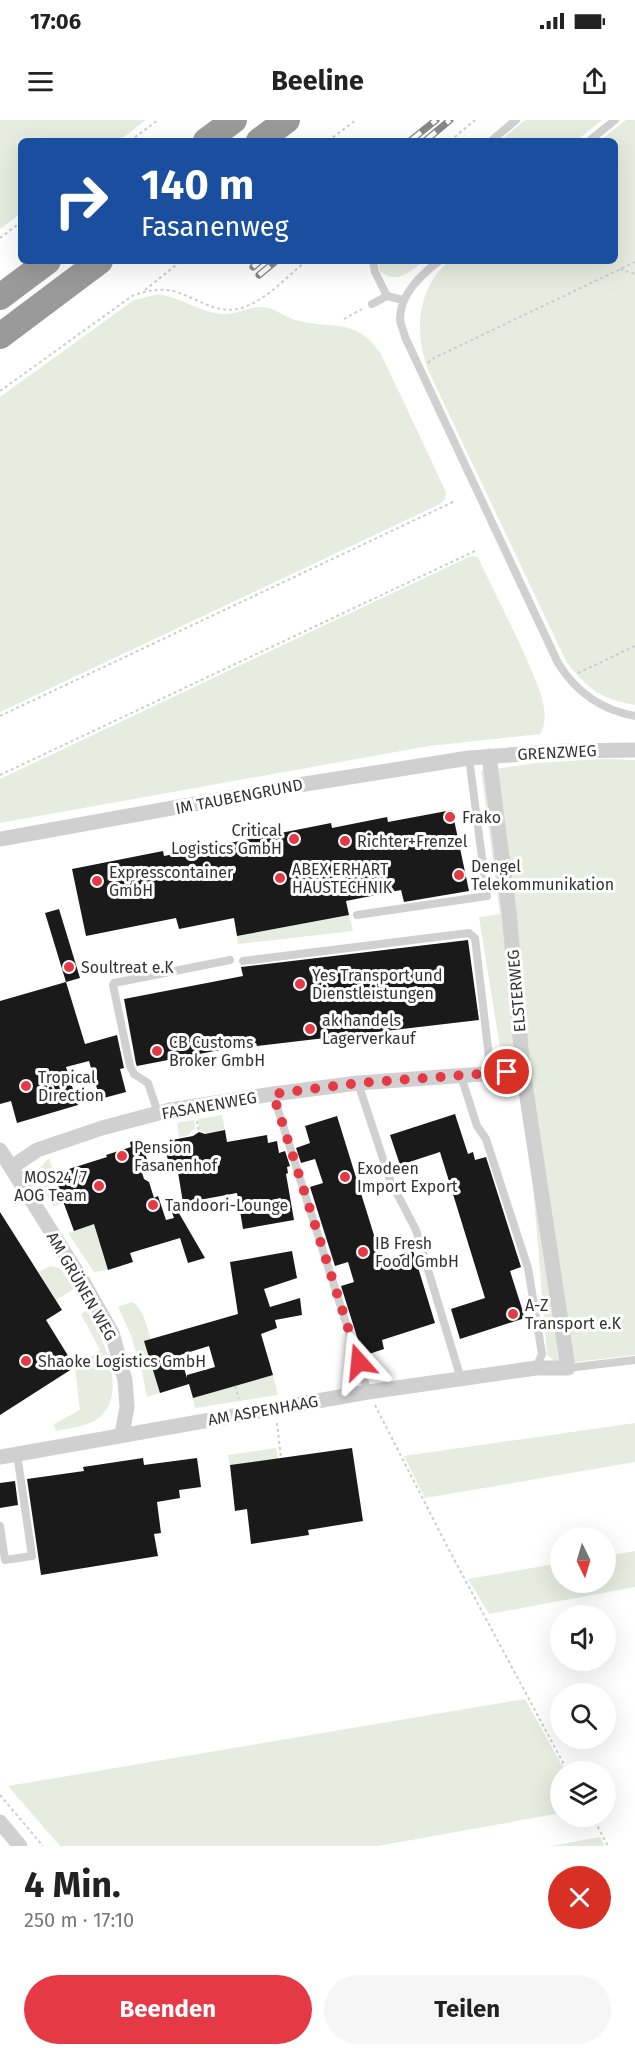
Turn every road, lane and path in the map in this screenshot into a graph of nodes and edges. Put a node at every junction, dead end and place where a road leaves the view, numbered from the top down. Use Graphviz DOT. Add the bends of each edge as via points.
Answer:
graph roads {
  1 [pos="158,120"];
  2 [pos="234,120"];
  3 [pos="287,120"];
  4 [pos="356,120"];
  5 [pos="475,120"];
  6 [pos="516,120"];
  7 [pos="615,120"];
  8 [pos="134,138"];
  9 [pos="210,138"];
  10 [pos="263,138"];
  11 [pos="332,138"];
  12 [pos="454,138"];
  13 [pos="495,138"];
  14 [pos="593,138"];
  15 [pos="18,224"];
  16 [pos="0,238"];
  17 [pos="635,262"];
  18 [pos="44,264"];
  19 [pos="96,264"];
  20 [pos="177,264"];
  21 [pos="302,264"];
  22 [pos="374,264"];
  23 [pos="436,264"];
  24 [pos="620,268"];
  25 [pos="635,274"];
  26 [pos="143,291"];
  27 [pos="3,294"];
  28 [pos="387,296"];
  29 [pos="403,300"];
  30 [pos="372,304"];
  31 [pos="344,319"];
  32 [pos="0,336"];
  33 [pos="422,371"];
  34 [pos="0,391"];
  35 [pos="455,501"];
  36 [pos="477,550"];
  37 [pos="635,646"];
  38 [pos="567,679"];
  39 [pos="0,716"];
  40 [pos="635,716"];
  41 [pos="635,750"];
  42 [pos="479,757"];
  43 [pos="0,775"];
  44 [pos="0,839"];
  45 [pos="357,915"];
  46 [pos="230,960"];
  47 [pos="243,961"];
  48 [pos="524,1071"];
  49 [pos="491,1074"];
  50 [pos="461,1076"];
  51 [pos="358,1083"];
  52 [pos="273,1094"];
  53 [pos="158,1113"];
  54 [pos="0,1150"];
  55 [pos="12,1167"];
  56 [pos="635,1360"];
  57 [pos="536,1368"];
  58 [pos="568,1368"];
  59 [pos="461,1379"];
  60 [pos="368,1392"];
  61 [pos="275,1408"];
  62 [pos="122,1434"];
  63 [pos="17,1454"];
  64 [pos="0,1457"];
  65 [pos="282,1458"];
  66 [pos="0,1526"];
  67 [pos="562,1761"];
  68 [pos="0,1795"];
  69 [pos="0,1822"];
  70 [pos="598,1827"];
  71 [pos="20,1846"];
  72 [pos="42,1846"];
  73 [pos="608,1846"];
  1 -- 8 [label="path"];
  2 -- 9 [label="highway"];
  3 -- 10 [label="highway"];
  4 -- 11 [label="path"];
  5 -- 12 [label="path"];
  6 -- 13 [label="lane"];
  7 -- 14 [label="lane"];
  15 -- 16 [label="path"];
  17 -- 24 [label="path"];
  18 -- 27 [label="highway"];
  19 -- 32 [label="highway"];
  20 -- 26 [label="path"];
  21 -- 26 [label="path" via="257,301 234,310 210,307 174,291"];
  22 -- 28 [label="lane"];
  23 -- 29 [label="lane"];
  24 -- 25 [label="path"];
  24 -- 33 [label="path" via="434,358"];
  26 -- 34 [label="path"];
  28 -- 29 [label="lane"];
  28 -- 30 [label="lane"];
  29 -- 33 [label="lane" via="400,320"];
  30 -- 31 [label="path"];
  33 -- 38 [label="lane"];
  35 -- 39 [label="path"];
  36 -- 43 [label="path"];
  37 -- 38 [label="path"];
  38 -- 40 [label="lane" via="598,704"];
  41 -- 42 [label="street, GRENZWEG"];
  42 -- 44 [label="street, IM TAUBENGRUND"];
  42 -- 45 [label="lane" via="487,896"];
  42 -- 48 [label="street, ELSTERWEG" via="509,912"];
  46 -- 53 [label="lane" via="112,986 130,1066 134,1074 148,1083"];
  47 -- 49 [label="lane" via="470,933 474,939"];
  48 -- 49 [label="street, FASANENWEG"];
  48 -- 58 [label="street, ELSTERWEG"];
  49 -- 50 [label="street, FASANENWEG"];
  50 -- 51 [label="street, FASANENWEG"];
  50 -- 57 [label="lane" via="528,1268 542,1354"];
  51 -- 52 [label="street, FASANENWEG"];
  51 -- 59 [label="lane" via="390,1180 416,1230"];
  52 -- 53 [label="street, FASANENWEG"];
  52 -- 60 [label="lane"];
  53 -- 55 [label="street, FASANENWEG" via="37,1150"];
  54 -- 55 [label="street, AM GRÜNEN WEG"];
  55 -- 62 [label="street, AM GRÜNEN WEG" via="112,1333 125,1380 127,1407"];
  56 -- 58 [label="lane, AM ASPENHAAG"];
  57 -- 58 [label="street, AM ASPENHAAG"];
  57 -- 59 [label="street, AM ASPENHAAG"];
  59 -- 60 [label="street, AM ASPENHAAG"];
  60 -- 61 [label="street, AM ASPENHAAG"];
  60 -- 67 [label="path"];
  61 -- 62 [label="street, AM ASPENHAAG"];
  61 -- 65 [label="path"];
  62 -- 63 [label="street, AM ASPENHAAG"];
  63 -- 64 [label="street, AM ASPENHAAG"];
  63 -- 66 [label="lane" via="32,1556 5,1560"];
  68 -- 72 [label="path"];
  69 -- 71 [label="street"];
  70 -- 73 [label="path"];
}
